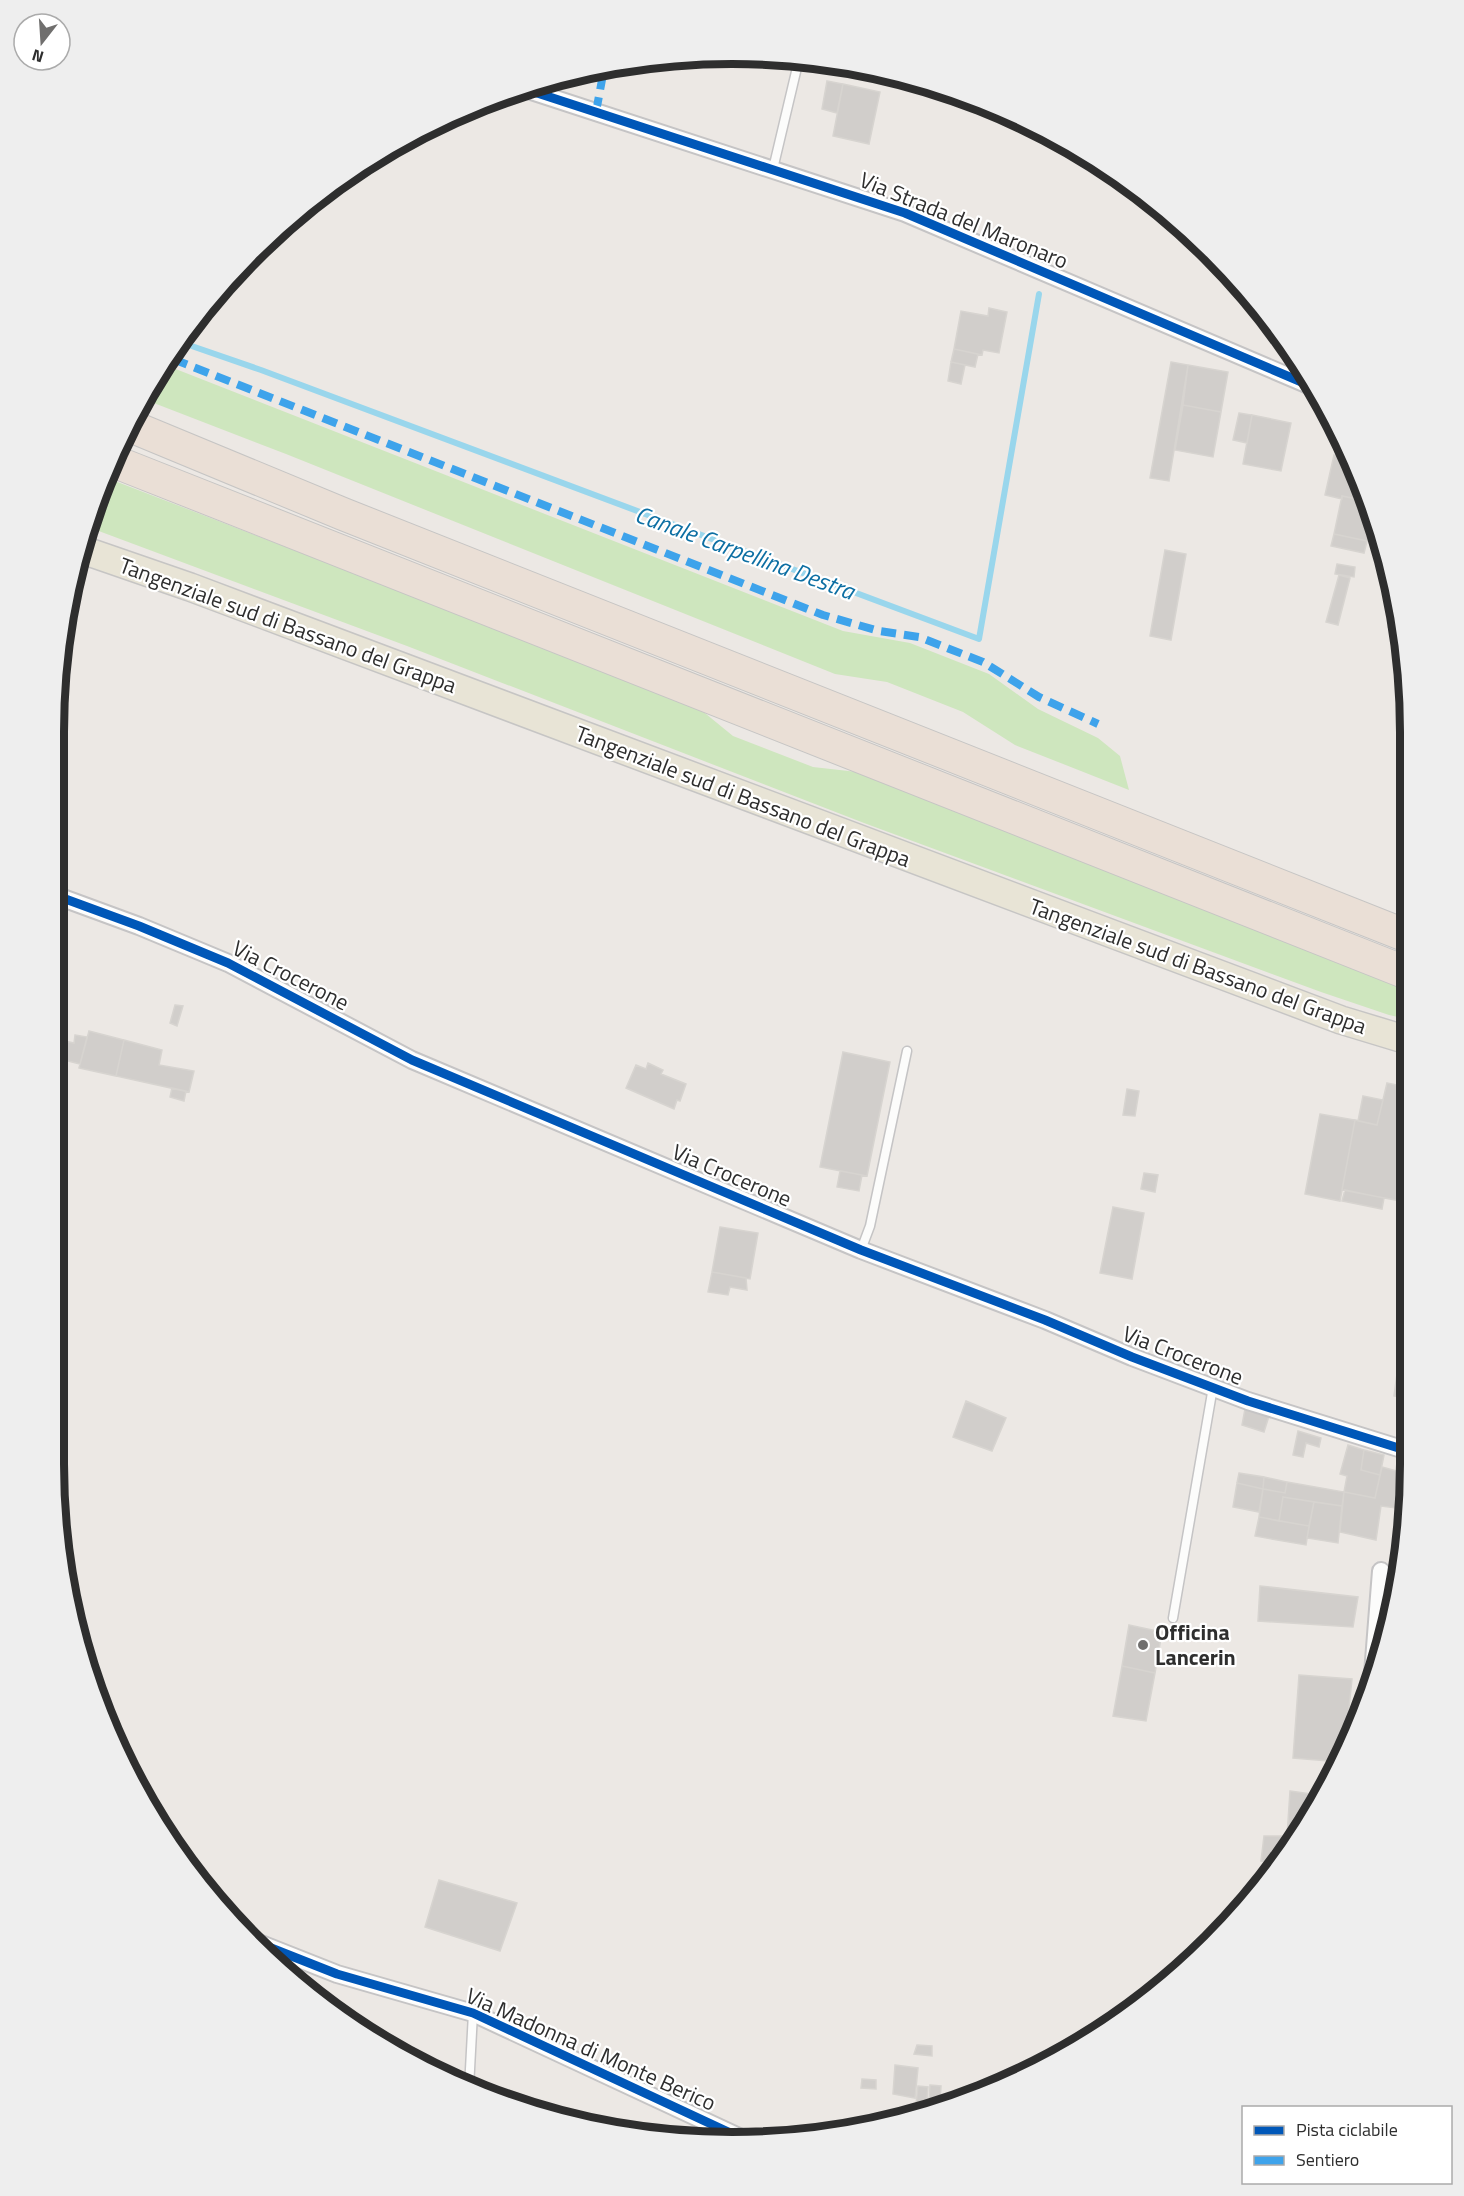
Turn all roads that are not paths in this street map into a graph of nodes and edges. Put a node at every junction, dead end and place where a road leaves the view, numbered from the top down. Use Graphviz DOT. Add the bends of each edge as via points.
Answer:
graph roads {
  1 [pos="796,68"];
  2 [pos="538,93"];
  3 [pos="773,169"];
  4 [pos="1299,381"];
  5 [pos="137,429"];
  6 [pos="121,464"];
  7 [pos="89,552"];
  8 [pos="64,898"];
  9 [pos="1400,933"];
  10 [pos="1400,970"];
  11 [pos="1400,1038"];
  12 [pos="907,1051"];
  13 [pos="861,1251"];
  14 [pos="1213,1387"];
  15 [pos="1400,1448"];
  16 [pos="1381,1571"];
  17 [pos="1173,1618"];
  18 [pos="1375,1642"];
  19 [pos="274,1949"];
  20 [pos="473,2013"];
  21 [pos="470,2078"];
  22 [pos="729,2132"];
  1 -- 3 [label="lane"];
  2 -- 3 [label="street, Via Strada del Maronaro"];
  3 -- 4 [label="street, Via Strada del Maronaro" via="905,213"];
  5 -- 9 [label="highway"];
  6 -- 10 [label="highway"];
  7 -- 11 [label="main road, Tangenziale sud di Bassano del Grappa" via="1319,1012"];
  8 -- 13 [label="street, Via Crocerone" via="228,963 412,1060"];
  12 -- 13 [label="lane" via="870,1226"];
  13 -- 14 [label="street, Via Crocerone"];
  14 -- 15 [label="street, Via Crocerone"];
  14 -- 17 [label="lane"];
  16 -- 18 [label="street"];
  19 -- 20 [label="street, Via Madonna di Monte Berico" via="338,1974"];
  20 -- 21 [label="lane"];
  20 -- 22 [label="street, Via Madonna di Monte Berico"];
}
